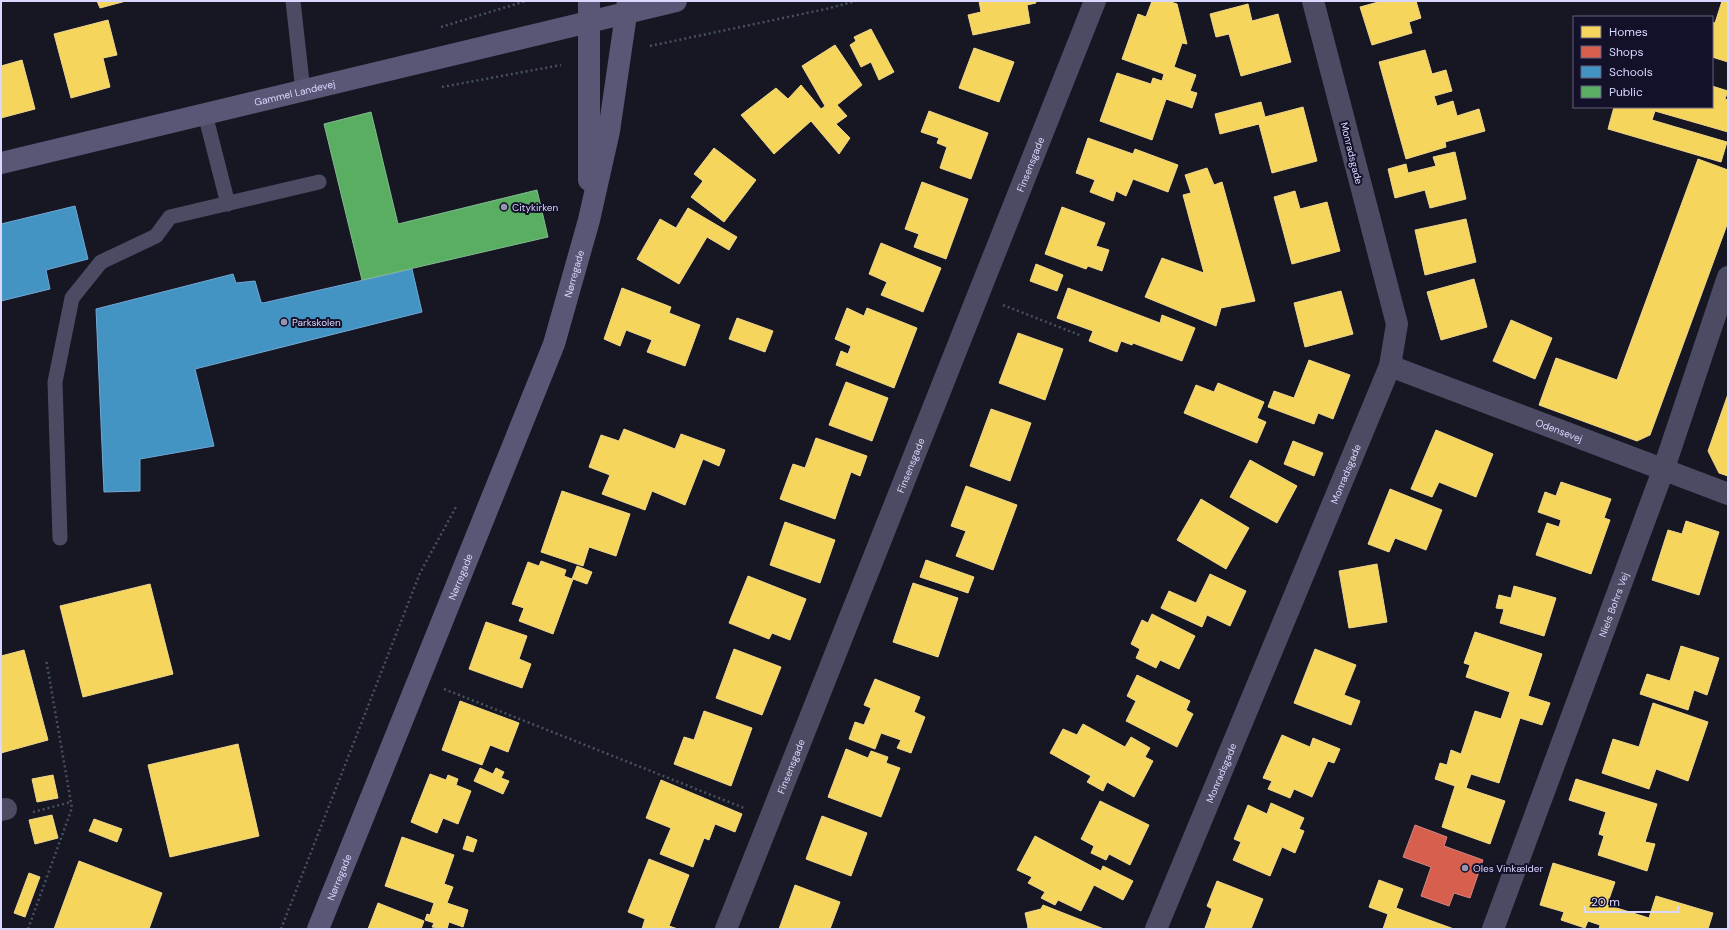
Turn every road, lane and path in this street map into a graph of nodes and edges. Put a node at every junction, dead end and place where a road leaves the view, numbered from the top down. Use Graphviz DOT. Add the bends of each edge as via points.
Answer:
graph roads {
  1 [pos="293,1"];
  2 [pos="676,1"];
  3 [pos="856,1"];
  4 [pos="1095,1"];
  5 [pos="1313,1"];
  6 [pos="628,7"];
  7 [pos="589,12"];
  8 [pos="622,52"];
  9 [pos="562,71"];
  10 [pos="434,89"];
  11 [pos="303,91"];
  12 [pos="205,114"];
  13 [pos="1,163"];
  14 [pos="319,182"];
  15 [pos="228,204"];
  16 [pos="589,220"];
  17 [pos="1728,277"];
  18 [pos="978,295"];
  19 [pos="1082,336"];
  20 [pos="1390,366"];
  21 [pos="1664,468"];
  22 [pos="1728,494"];
  23 [pos="459,502"];
  24 [pos="60,538"];
  25 [pos="46,659"];
  26 [pos="439,687"];
  27 [pos="71,802"];
  28 [pos="3,809"];
  29 [pos="770,818"];
  30 [pos="28,929"];
  31 [pos="281,929"];
  32 [pos="318,929"];
  33 [pos="726,929"];
  34 [pos="1156,929"];
  35 [pos="1493,929"];
  1 -- 11 [label="lane"];
  2 -- 6 [label="street, Gammel Landevej"];
  3 -- 8 [label="path"];
  4 -- 18 [label="street, Finsensgade"];
  5 -- 20 [label="street, Monradsgade" via="1397,324"];
  6 -- 7 [label="street, Gammel Landevej"];
  6 -- 8 [label="street, Nørregade"];
  7 -- 11 [label="street, Gammel Landevej"];
  7 -- 16 [label="street, Nørregade"];
  8 -- 16 [label="street, Nørregade" via="609,132"];
  9 -- 10 [label="path" via="563,64"];
  11 -- 12 [label="street, Gammel Landevej"];
  12 -- 13 [label="street, Gammel Landevej"];
  12 -- 15 [label="lane"];
  14 -- 15 [label="lane"];
  15 -- 24 [label="lane" via="170,217 156,236 101,262 72,298 55,382"];
  16 -- 32 [label="street, Nørregade" via="554,344"];
  17 -- 21 [label="street, Niels Bohrs Vej"];
  18 -- 19 [label="path"];
  18 -- 29 [label="street, Finsensgade"];
  20 -- 21 [label="street, Odensevej"];
  20 -- 34 [label="street, Monradsgade"];
  21 -- 22 [label="street, Odensevej"];
  21 -- 35 [label="street, Niels Bohrs Vej"];
  23 -- 31 [label="path" via="420,573"];
  25 -- 27 [label="path"];
  26 -- 29 [label="path"];
  27 -- 28 [label="path" via="34,812"];
  27 -- 30 [label="path" via="72,808"];
  29 -- 33 [label="street, Finsensgade"];
}
